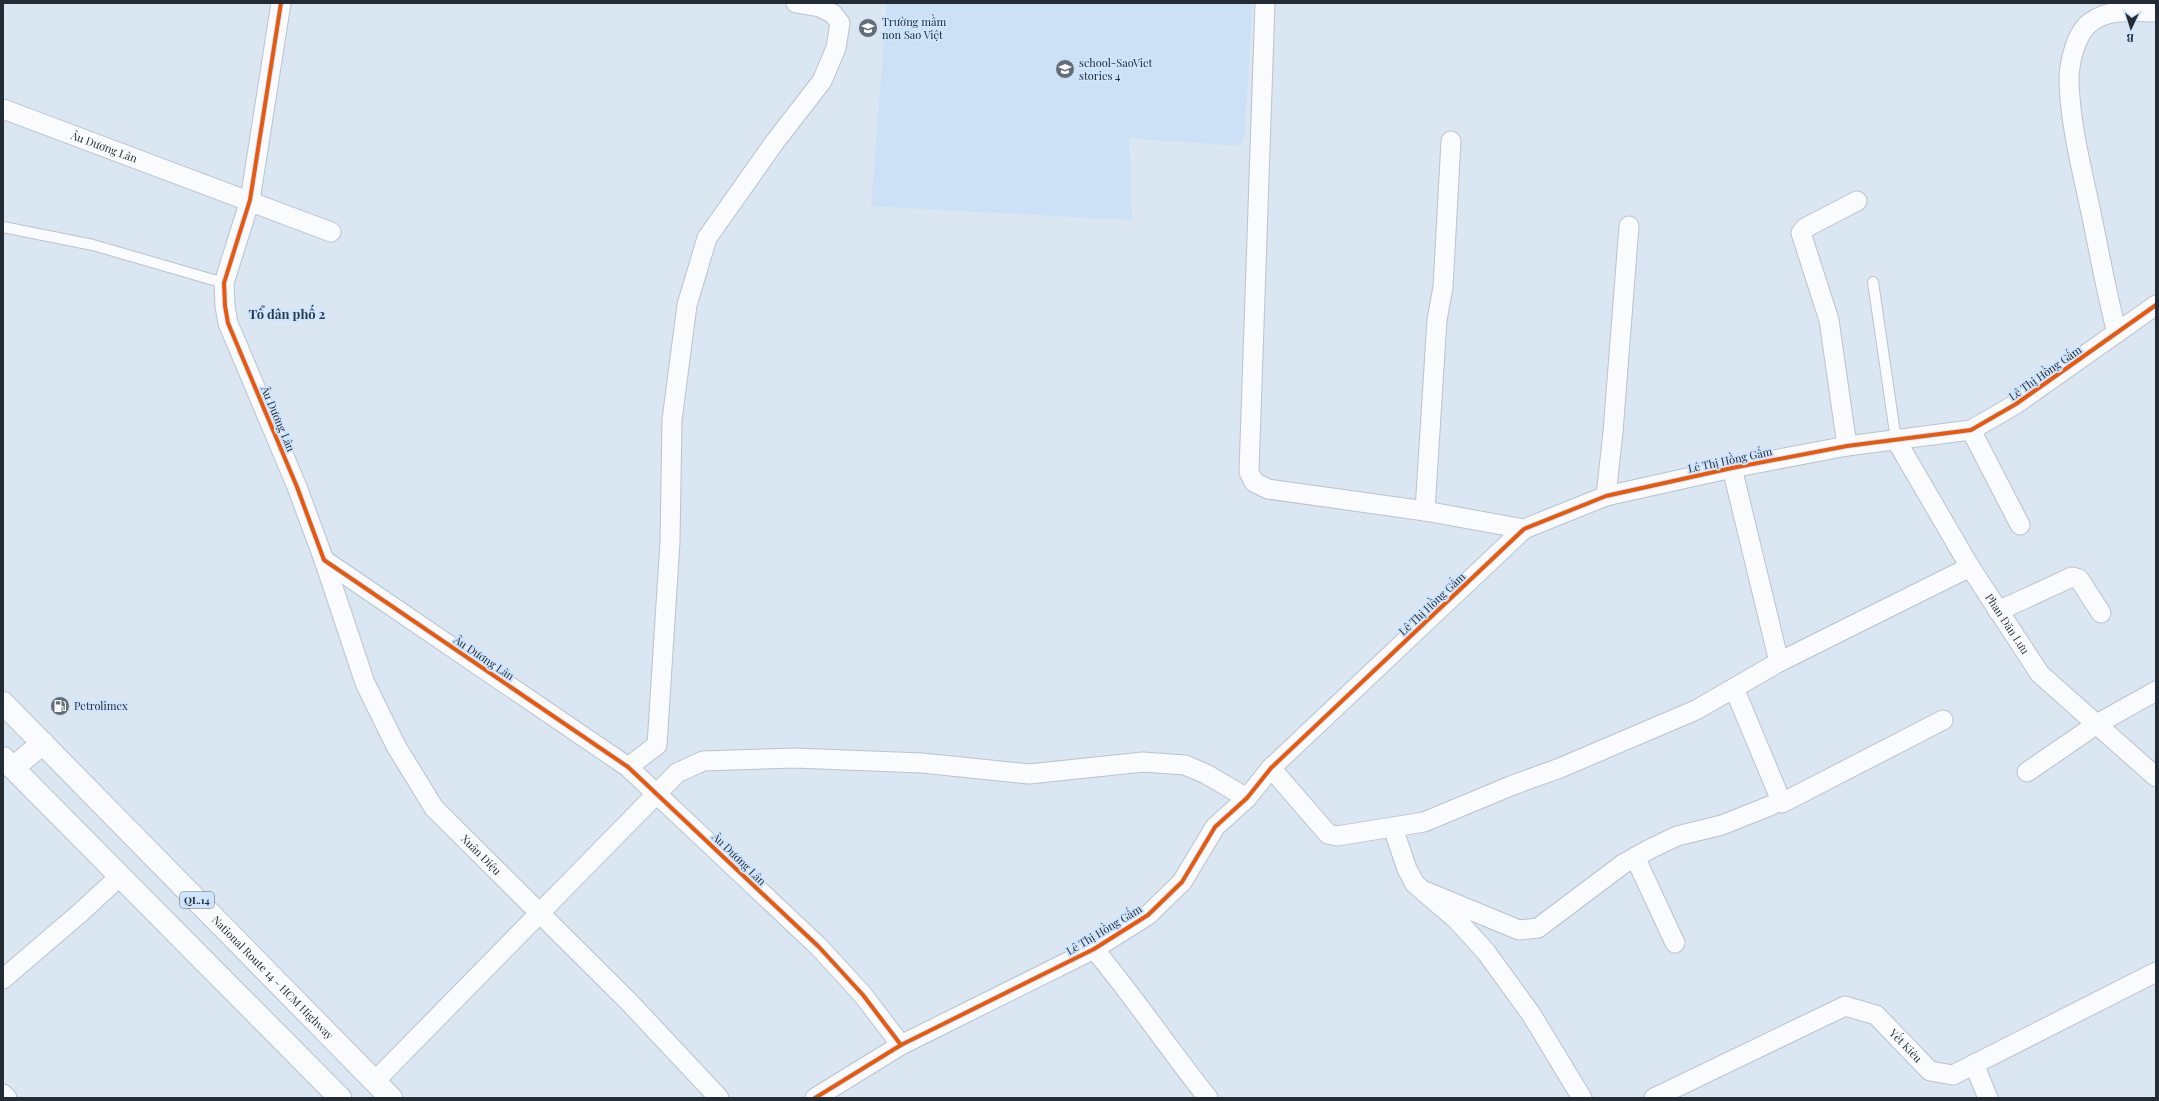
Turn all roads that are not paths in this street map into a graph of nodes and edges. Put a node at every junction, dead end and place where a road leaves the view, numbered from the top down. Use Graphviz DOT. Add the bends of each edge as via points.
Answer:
graph roads {
  1 [pos="281,3"];
  2 [pos="796,3"];
  3 [pos="840,3"];
  4 [pos="1265,3"];
  5 [pos="2156,12"];
  6 [pos="840,23"];
  7 [pos="3,109"];
  8 [pos="1451,141"];
  9 [pos="250,200"];
  10 [pos="1857,201"];
  11 [pos="1629,226"];
  12 [pos="3,227"];
  13 [pos="331,232"];
  14 [pos="1873,282"];
  15 [pos="224,283"];
  16 [pos="2156,305"];
  17 [pos="2117,333"];
  18 [pos="1971,430"];
  19 [pos="1896,440"];
  20 [pos="1847,446"];
  21 [pos="1732,468"];
  22 [pos="1606,496"];
  23 [pos="1425,511"];
  24 [pos="2020,525"];
  25 [pos="1524,529"];
  26 [pos="324,560"];
  27 [pos="1970,567"];
  28 [pos="1998,611"];
  29 [pos="2101,613"];
  30 [pos="1779,662"];
  31 [pos="1734,688"];
  32 [pos="2156,690"];
  33 [pos="3,703"];
  34 [pos="1943,720"];
  35 [pos="2097,724"];
  36 [pos="43,743"];
  37 [pos="8,763"];
  38 [pos="628,767"];
  39 [pos="1271,768"];
  40 [pos="2153,771"];
  41 [pos="2027,772"];
  42 [pos="658,794"];
  43 [pos="1247,798"];
  44 [pos="1772,805"];
  45 [pos="1393,828"];
  46 [pos="1635,857"];
  47 [pos="120,876"];
  48 [pos="1427,892"];
  49 [pos="540,913"];
  50 [pos="1675,943"];
  51 [pos="1094,949"];
  52 [pos="2156,972"];
  53 [pos="3,979"];
  54 [pos="901,1044"];
  55 [pos="1974,1064"];
  56 [pos="375,1081"];
  57 [pos="3,1094"];
  58 [pos="7,1098"];
  59 [pos="340,1098"];
  60 [pos="391,1098"];
  61 [pos="719,1098"];
  62 [pos="815,1098"];
  63 [pos="1208,1098"];
  64 [pos="1582,1098"];
  65 [pos="1654,1098"];
  66 [pos="1988,1098"];
  1 -- 9 [label="street"];
  2 -- 6 [label="street" via="820,7 833,14"];
  3 -- 6 [label="street"];
  4 -- 23 [label="street" via="1249,472 1254,482 1268,490"];
  5 -- 17 [label="street" via="2116,12 2090,22 2073,51 2070,68 2072,119"];
  6 -- 38 [label="street" via="836,48 822,80 707,238 687,305 672,420 670,542 656,745"];
  7 -- 9 [label="street, Âu Dương Lân"];
  8 -- 23 [label="street" via="1443,287 1437,320"];
  9 -- 13 [label="street, Âu Dương Lân"];
  9 -- 15 [label="street, Âu Dương Lân"];
  10 -- 20 [label="street" via="1805,228 1801,233 1829,320"];
  11 -- 22 [label="street"];
  12 -- 15 [label="lane" via="93,245"];
  14 -- 19 [label="lane"];
  15 -- 26 [label="street, Âu Dương Lân" via="228,323 297,487"];
  16 -- 17 [label="street, Lê Thị Hồng Gấm"];
  17 -- 18 [label="street, Lê Thị Hồng Gấm" via="2016,404"];
  18 -- 19 [label="street, Lê Thị Hồng Gấm"];
  18 -- 24 [label="street"];
  19 -- 20 [label="street, Lê Thị Hồng Gấm"];
  19 -- 27 [label="street, Phan Đăn Lưu"];
  20 -- 21 [label="street, Lê Thị Hồng Gấm"];
  21 -- 22 [label="street, Lê Thị Hồng Gấm"];
  21 -- 30 [label="street"];
  22 -- 25 [label="street, Lê Thị Hồng Gấm"];
  23 -- 25 [label="street"];
  25 -- 39 [label="street, Lê Thị Hồng Gấm"];
  26 -- 38 [label="street, Âu Dương Lân"];
  26 -- 49 [label="street, Xuân Diệu" via="365,683 396,746 430,802"];
  27 -- 28 [label="street, Phan Đăn Lưu"];
  27 -- 30 [label="street"];
  28 -- 29 [label="street" via="2072,577 2079,579"];
  28 -- 35 [label="street, Phan Đăn Lưu" via="2040,674"];
  30 -- 31 [label="street"];
  31 -- 34 [label="street" via="1782,803"];
  31 -- 45 [label="street" via="1696,710 1560,768 1437,817"];
  32 -- 35 [label="street"];
  33 -- 36 [label="main road, National Route 14 - HCM Highway / QL.14"];
  35 -- 40 [label="street, Phan Đăn Lưu"];
  35 -- 41 [label="street"];
  36 -- 37 [label="main road"];
  36 -- 56 [label="main road, National Route 14 - HCM Highway / QL.14"];
  37 -- 47 [label="main road"];
  38 -- 42 [label="street, Âu Dương Lân"];
  39 -- 43 [label="street, Lê Thị Hồng Gấm"];
  39 -- 45 [label="street" via="1328,834 1337,836"];
  42 -- 43 [label="street" via="677,773 703,761 795,758 922,763 1029,774 1143,762 1186,765"];
  42 -- 49 [label="street"];
  42 -- 54 [label="street, Âu Dương Lân" via="819,947 863,995"];
  43 -- 51 [label="street, Lê Thị Hồng Gấm" via="1215,827 1182,882 1148,915"];
  44 -- 46 [label="street" via="1722,825 1677,836"];
  45 -- 48 [label="street" via="1410,876 1427,895"];
  46 -- 48 [label="street" via="1538,928 1529,930 1519,930"];
  46 -- 50 [label="street"];
  47 -- 53 [label="street"];
  47 -- 59 [label="main road"];
  48 -- 64 [label="street" via="1486,952 1531,1014"];
  49 -- 56 [label="street"];
  49 -- 61 [label="street, Xuân Diệu" via="630,1003"];
  51 -- 54 [label="street, Lê Thị Hồng Gấm"];
  51 -- 63 [label="street" via="1128,989"];
  52 -- 55 [label="street, Yết Kiêu"];
  54 -- 62 [label="street, Lê Thị Hồng Gấm"];
  55 -- 65 [label="street, Yết Kiêu" via="1953,1075 1930,1071 1876,1015 1845,1006"];
  55 -- 66 [label="street"];
  56 -- 60 [label="main road, National Route 14 - HCM Highway / QL.14"];
  57 -- 58 [label="street"];
}
